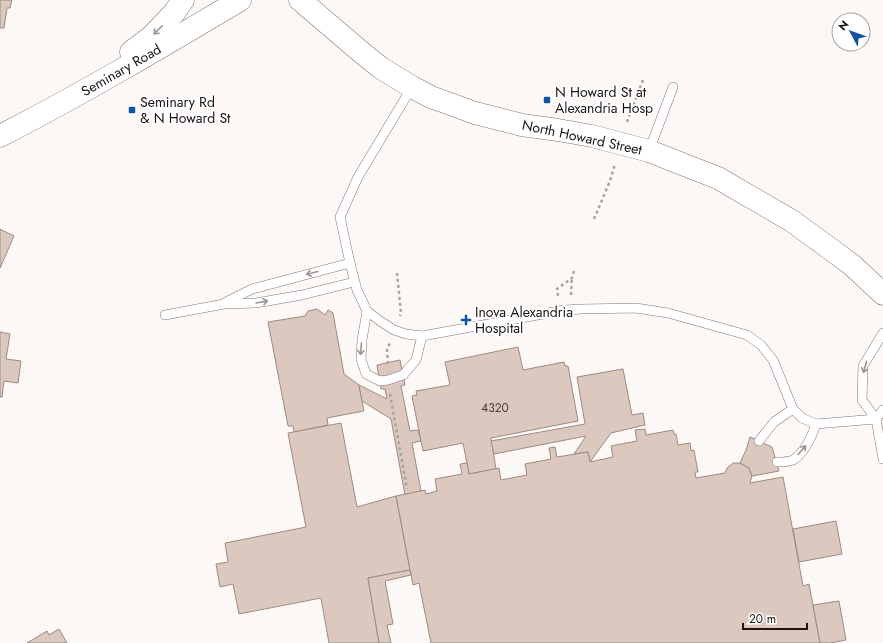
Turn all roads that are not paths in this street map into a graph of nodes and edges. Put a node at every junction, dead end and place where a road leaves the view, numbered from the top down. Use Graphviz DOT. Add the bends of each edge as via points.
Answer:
graph roads {
  1 [pos="183,0"];
  2 [pos="240,0"];
  3 [pos="300,0"];
  4 [pos="412,87"];
  5 [pos="673,87"];
  6 [pos="84,91"];
  7 [pos="0,136"];
  8 [pos="649,151"];
  9 [pos="350,263"];
  10 [pos="354,282"];
  11 [pos="883,294"];
  12 [pos="224,304"];
  13 [pos="367,311"];
  14 [pos="165,316"];
  15 [pos="883,333"];
  16 [pos="422,336"];
  17 [pos="793,410"];
  18 [pos="883,410"];
  19 [pos="876,419"];
  20 [pos="816,424"];
  21 [pos="759,441"];
  22 [pos="883,459"];
  23 [pos="777,462"];
  1 -- 6 [label="street, one-way" via="151,36"];
  2 -- 6 [label="street, Seminary Road"];
  3 -- 4 [label="street, North Howard Street" via="381,68"];
  4 -- 8 [label="street, North Howard Street" via="475,114 522,125 592,136"];
  4 -- 9 [label="lane" via="358,177 340,217"];
  5 -- 8 [label="lane"];
  6 -- 7 [label="street, Seminary Road"];
  8 -- 11 [label="street, North Howard Street" via="718,178 792,221 852,265"];
  9 -- 10 [label="lane"];
  9 -- 12 [label="lane, one-way" via="252,289"];
  12 -- 10 [label="lane, one-way" via="256,303"];
  10 -- 13 [label="lane"];
  12 -- 14 [label="lane"];
  13 -- 16 [label="lane" via="394,330"];
  13 -- 16 [label="lane, one-way" via="361,359 366,374 380,381 403,376 416,360"];
  15 -- 19 [label="lane, one-way" via="863,366 862,400"];
  16 -- 17 [label="lane" via="565,310 636,308 668,313 747,335 773,360"];
  17 -- 20 [label="lane" via="802,418"];
  17 -- 21 [label="lane" via="774,422"];
  18 -- 19 [label="lane"];
  19 -- 20 [label="lane"];
  19 -- 22 [label="lane"];
  23 -- 20 [label="lane, one-way" via="792,460 802,451"];
}
